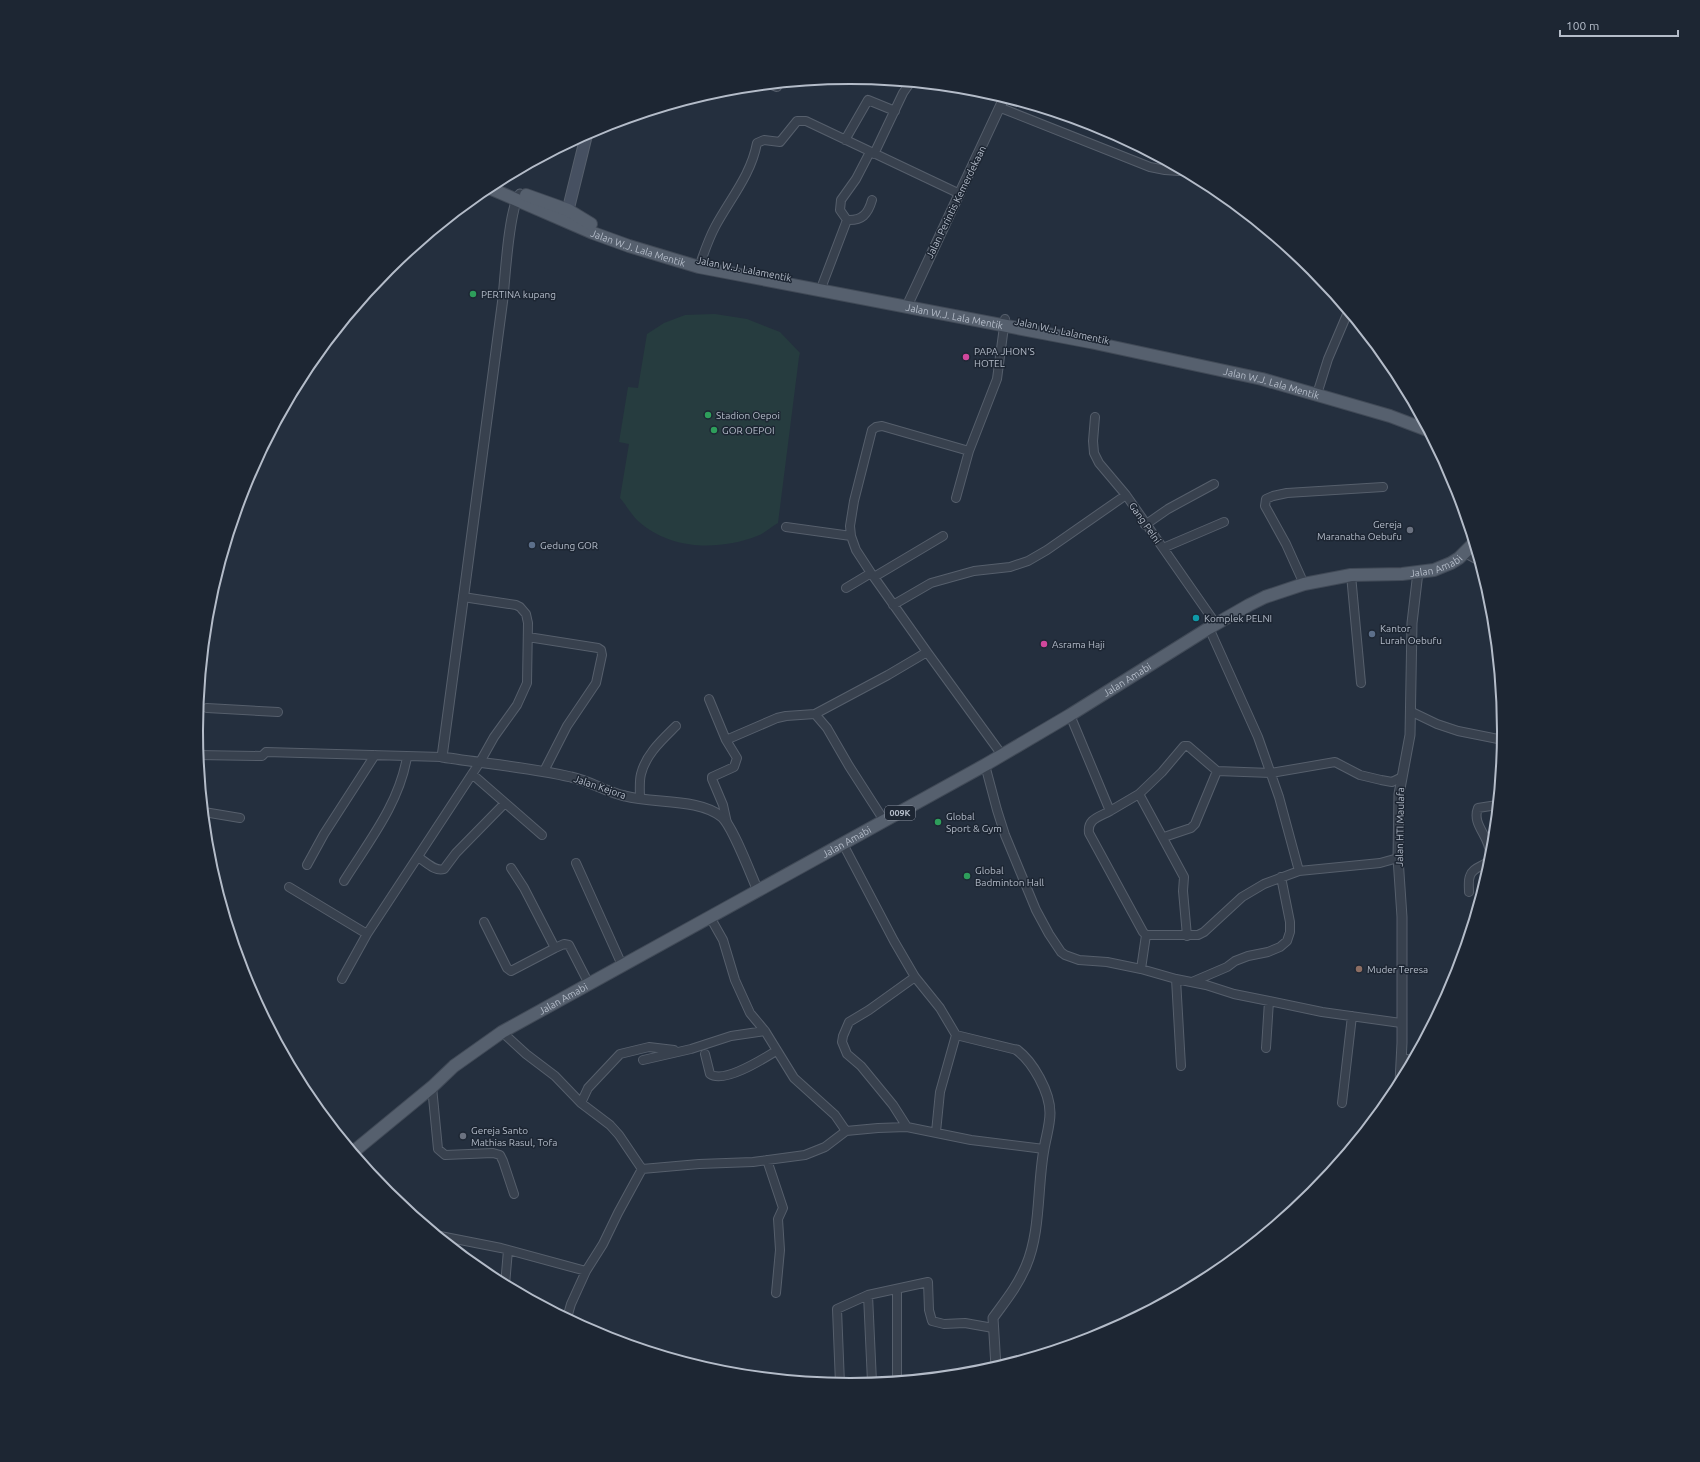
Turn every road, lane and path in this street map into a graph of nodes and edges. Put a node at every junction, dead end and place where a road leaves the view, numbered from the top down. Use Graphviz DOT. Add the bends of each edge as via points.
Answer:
graph roads {
  1 [pos="907,87"];
  2 [pos="1003,102"];
  3 [pos="1001,108"];
  4 [pos="895,111"];
  5 [pos="845,140"];
  6 [pos="586,141"];
  7 [pos="872,153"];
  8 [pos="1172,170"];
  9 [pos="501,187"];
  10 [pos="496,190"];
  11 [pos="960,194"];
  12 [pos="518,196"];
  13 [pos="872,200"];
  14 [pos="566,215"];
  15 [pos="848,220"];
  16 [pos="700,264"];
  17 [pos="822,287"];
  18 [pos="914,305"];
  19 [pos="1346,316"];
  20 [pos="1004,322"];
  21 [pos="1318,391"];
  22 [pos="1095,417"];
  23 [pos="1417,421"];
  24 [pos="1421,428"];
  25 [pos="969,451"];
  26 [pos="1214,484"];
  27 [pos="1383,486"];
  28 [pos="1126,495"];
  29 [pos="956,498"];
  30 [pos="1224,522"];
  31 [pos="1145,525"];
  32 [pos="786,527"];
  33 [pos="851,536"];
  34 [pos="943,536"];
  35 [pos="1470,547"];
  36 [pos="1163,548"];
  37 [pos="1465,553"];
  38 [pos="1473,557"];
  39 [pos="1418,572"];
  40 [pos="872,575"];
  41 [pos="1351,575"];
  42 [pos="1304,584"];
  43 [pos="846,588"];
  44 [pos="463,597"];
  45 [pos="893,605"];
  46 [pos="1212,626"];
  47 [pos="528,637"];
  48 [pos="927,652"];
  49 [pos="1361,683"];
  50 [pos="708,699"];
  51 [pos="207,708"];
  52 [pos="278,712"];
  53 [pos="1412,712"];
  54 [pos="815,714"];
  55 [pos="1070,715"];
  56 [pos="676,726"];
  57 [pos="1497,739"];
  58 [pos="726,740"];
  59 [pos="204,755"];
  60 [pos="1002,755"];
  61 [pos="375,756"];
  62 [pos="407,757"];
  63 [pos="442,757"];
  64 [pos="480,762"];
  65 [pos="985,765"];
  66 [pos="544,771"];
  67 [pos="1217,771"];
  68 [pos="1271,773"];
  69 [pos="472,774"];
  70 [pos="1402,777"];
  71 [pos="1139,794"];
  72 [pos="640,799"];
  73 [pos="505,803"];
  74 [pos="1492,806"];
  75 [pos="1110,811"];
  76 [pos="209,813"];
  77 [pos="240,818"];
  78 [pos="885,822"];
  79 [pos="727,823"];
  80 [pos="542,835"];
  81 [pos="1164,837"];
  82 [pos="1487,842"];
  83 [pos="843,844"];
  84 [pos="418,857"];
  85 [pos="1398,858"];
  86 [pos="576,863"];
  87 [pos="1483,864"];
  88 [pos="306,865"];
  89 [pos="511,868"];
  90 [pos="1299,871"];
  91 [pos="1281,877"];
  92 [pos="344,881"];
  93 [pos="289,887"];
  94 [pos="758,890"];
  95 [pos="1469,892"];
  96 [pos="710,917"];
  97 [pos="484,922"];
  98 [pos="367,934"];
  99 [pos="1146,935"];
  100 [pos="1187,936"];
  101 [pos="555,948"];
  102 [pos="622,965"];
  103 [pos="1141,969"];
  104 [pos="915,976"];
  105 [pos="1176,979"];
  106 [pos="342,980"];
  107 [pos="1192,982"];
  108 [pos="589,984"];
  109 [pos="1269,1001"];
  110 [pos="1352,1016"];
  111 [pos="1402,1023"];
  112 [pos="765,1031"];
  113 [pos="502,1032"];
  114 [pos="956,1035"];
  115 [pos="1266,1048"];
  116 [pos="1017,1050"];
  117 [pos="679,1051"];
  118 [pos="776,1051"];
  119 [pos="705,1054"];
  120 [pos="1401,1058"];
  121 [pos="1407,1059"];
  122 [pos="643,1060"];
  123 [pos="1181,1066"];
  124 [pos="1400,1070"];
  125 [pos="432,1087"];
  126 [pos="581,1103"];
  127 [pos="1342,1103"];
  128 [pos="907,1127"];
  129 [pos="846,1132"];
  130 [pos="936,1132"];
  131 [pos="1044,1148"];
  132 [pos="357,1149"];
  133 [pos="767,1160"];
  134 [pos="642,1169"];
  135 [pos="514,1194"];
  136 [pos="448,1238"];
  137 [pos="508,1250"];
  138 [pos="586,1271"];
  139 [pos="506,1278"];
  140 [pos="897,1289"];
  141 [pos="776,1293"];
  142 [pos="868,1295"];
  143 [pos="568,1313"];
  144 [pos="993,1328"];
  145 [pos="996,1361"];
  146 [pos="897,1375"];
  147 [pos="872,1377"];
  148 [pos="840,1378"];
  1 -- 4 [label="street"];
  2 -- 3 [label="street, Jalan Perintis Kemerdekaan"];
  3 -- 8 [label="street" via="1150,167"];
  3 -- 11 [label="street, Jalan Perintis Kemerdekaan"];
  4 -- 5 [label="street" via="868,100"];
  4 -- 7 [label="street"];
  5 -- 7 [label="street"];
  5 -- 16 [label="street" via="801,120 797,121 780,142 764,140 757,143 749,169 705,247"];
  6 -- 14 [label="main road"];
  7 -- 11 [label="street"];
  7 -- 15 [label="street" via="841,200 840,210"];
  9 -- 12 [label="main road"];
  10 -- 12 [label="main road, Jalan W.J. Lala Mentik"];
  11 -- 18 [label="street, Jalan Perintis Kemerdekaan" via="935,244"];
  12 -- 14 [label="main road, Jalan W.J. Lala Mentik"];
  12 -- 44 [label="street"];
  13 -- 15 [label="street" via="865,217 854,221"];
  14 -- 16 [label="main road, Jalan W.J. Lala Mentik" via="593,233 629,246"];
  15 -- 17 [label="street"];
  16 -- 17 [label="main road, Jalan W.J. Lala Mentik"];
  17 -- 18 [label="main road, Jalan W.J. Lala Mentik"];
  18 -- 20 [label="main road, Jalan W.J. Lala Mentik"];
  19 -- 21 [label="street"];
  20 -- 21 [label="main road, Jalan W.J. Lalamentik" via="1148,349"];
  20 -- 24 [label="main road, Jalan W.J. Lala Mentik" via="1262,379 1390,416"];
  20 -- 25 [label="street" via="997,379"];
  21 -- 23 [label="main road, Jalan W.J. Lalamentik"];
  22 -- 28 [label="street, Gang Pelni" via="1094,453 1099,463"];
  25 -- 29 [label="street"];
  25 -- 33 [label="street" via="882,426 876,427 872,430 858,483 850,526"];
  26 -- 31 [label="street" via="1162,512"];
  27 -- 42 [label="street" via="1287,493 1266,499 1266,506"];
  28 -- 31 [label="street, Gang Pelni"];
  28 -- 45 [label="street" via="1028,561 1010,567 974,571 931,582"];
  30 -- 36 [label="street"];
  31 -- 36 [label="street, Gang Pelni"];
  32 -- 33 [label="street"];
  33 -- 40 [label="street" via="856,550"];
  34 -- 40 [label="street"];
  35 -- 37 [label="main road, Jalan Amabi / 009K"];
  36 -- 46 [label="street, Gang Pelni"];
  37 -- 38 [label="street"];
  37 -- 39 [label="main road, Jalan Amabi / 009K" via="1451,563 1434,570"];
  39 -- 41 [label="main road, Jalan Amabi / 009K"];
  39 -- 53 [label="street, Jalan HTI Maulafa" via="1412,623"];
  40 -- 43 [label="street"];
  40 -- 45 [label="street"];
  41 -- 42 [label="main road, Jalan Amabi / 009K"];
  41 -- 49 [label="street"];
  42 -- 46 [label="main road, Jalan Amabi / 009K" via="1265,597"];
  44 -- 47 [label="street" via="520,607 526,614"];
  44 -- 63 [label="street"];
  45 -- 48 [label="street"];
  46 -- 55 [label="main road, Jalan Amabi / 009K"];
  46 -- 68 [label="street, Gang Pelni"];
  47 -- 64 [label="street" via="526,688"];
  47 -- 66 [label="street" via="598,648 602,655 596,683 567,726"];
  48 -- 54 [label="street"];
  48 -- 60 [label="street"];
  50 -- 58 [label="street"];
  51 -- 52 [label="street"];
  53 -- 57 [label="street" via="1458,731"];
  53 -- 70 [label="street, Jalan HTI Maulafa"];
  54 -- 58 [label="street" via="777,718"];
  54 -- 78 [label="street" via="827,728"];
  55 -- 60 [label="main road, Jalan Amabi / 009K"];
  55 -- 75 [label="street"];
  56 -- 72 [label="street" via="654,748 645,762 640,775"];
  58 -- 79 [label="street" via="737,761 734,767 712,779 723,805"];
  59 -- 61 [label="street" via="262,756 266,752"];
  60 -- 65 [label="main road, Jalan Amabi / 009K"];
  61 -- 62 [label="street"];
  61 -- 88 [label="street"];
  62 -- 63 [label="street"];
  62 -- 92 [label="street" via="390,808"];
  63 -- 64 [label="street, Jalan Kejora"];
  64 -- 66 [label="street, Jalan Kejora"];
  64 -- 69 [label="street"];
  65 -- 78 [label="main road, Jalan Amabi / 009K"];
  65 -- 103 [label="street" via="997,810 1019,870 1036,910 1061,952 1069,958"];
  66 -- 72 [label="street, Jalan Kejora" via="572,777"];
  67 -- 68 [label="street"];
  67 -- 71 [label="street" via="1188,746 1184,746"];
  67 -- 81 [label="street" via="1195,824 1191,828"];
  68 -- 70 [label="street" via="1336,762 1360,776 1392,782"];
  68 -- 90 [label="street, Gang Pelni"];
  69 -- 73 [label="street"];
  69 -- 84 [label="street"];
  70 -- 85 [label="street, Jalan HTI Maulafa" via="1399,794"];
  71 -- 75 [label="street"];
  71 -- 81 [label="street"];
  72 -- 79 [label="street, Jalan Kejora" via="707,810 716,813"];
  73 -- 80 [label="street"];
  73 -- 84 [label="street" via="456,853 444,869 434,868"];
  74 -- 82 [label="street" via="1478,808 1476,814 1477,822"];
  75 -- 99 [label="street" via="1091,822 1088,826 1089,833"];
  76 -- 77 [label="street"];
  78 -- 83 [label="main road, Jalan Amabi / 009K"];
  79 -- 94 [label="street, Jalan Kejora"];
  81 -- 100 [label="street" via="1184,877"];
  83 -- 94 [label="main road, Jalan Amabi / 009K"];
  83 -- 104 [label="street"];
  84 -- 98 [label="street"];
  85 -- 90 [label="street"];
  85 -- 111 [label="street, Jalan HTI Maulafa" via="1402,917"];
  86 -- 102 [label="street"];
  87 -- 95 [label="street" via="1472,871 1469,877"];
  89 -- 101 [label="street" via="519,878"];
  90 -- 91 [label="street"];
  91 -- 100 [label="street" via="1242,897 1204,932"];
  91 -- 107 [label="street" via="1290,922 1287,941 1280,947 1234,961 1227,967"];
  93 -- 98 [label="street"];
  94 -- 96 [label="main road, Jalan Amabi / 009K"];
  96 -- 102 [label="main road, Jalan Amabi / 009K"];
  96 -- 112 [label="street" via="723,940 735,980 750,1013"];
  97 -- 101 [label="street" via="511,971"];
  98 -- 106 [label="street"];
  99 -- 100 [label="street"];
  99 -- 103 [label="street"];
  101 -- 108 [label="street" via="568,945"];
  102 -- 108 [label="main road, Jalan Amabi / 009K"];
  103 -- 105 [label="street"];
  104 -- 114 [label="street" via="940,1008"];
  104 -- 128 [label="street" via="848,1022 843,1031 842,1042 848,1054 893,1105"];
  105 -- 107 [label="street"];
  105 -- 123 [label="street"];
  107 -- 109 [label="street"];
  108 -- 113 [label="main road, Jalan Amabi / 009K"];
  109 -- 110 [label="street"];
  109 -- 115 [label="street"];
  110 -- 111 [label="street"];
  110 -- 127 [label="street"];
  111 -- 120 [label="street, Jalan HTI Maulafa"];
  112 -- 117 [label="street" via="731,1036"];
  112 -- 118 [label="street"];
  113 -- 125 [label="main road, Jalan Amabi / 009K" via="454,1066"];
  113 -- 126 [label="street" via="555,1076"];
  114 -- 116 [label="street"];
  114 -- 130 [label="street" via="940,1092"];
  116 -- 131 [label="street" via="1026,1057 1046,1091 1050,1112"];
  117 -- 122 [label="street"];
  117 -- 126 [label="street" via="649,1047 620,1054 588,1088"];
  118 -- 119 [label="street" via="737,1072 716,1077 710,1074"];
  118 -- 129 [label="street" via="794,1078 835,1115"];
  120 -- 121 [label="street"];
  120 -- 124 [label="street, Jalan HTI Maulafa"];
  125 -- 132 [label="main road, Jalan Amabi / 009K"];
  125 -- 135 [label="street" via="437,1146 440,1152 448,1155 500,1155"];
  126 -- 134 [label="street" via="610,1125"];
  128 -- 129 [label="street"];
  128 -- 130 [label="street"];
  129 -- 133 [label="street" via="813,1153"];
  130 -- 131 [label="street" via="972,1140"];
  131 -- 144 [label="street" via="1037,1219 1026,1266 1012,1294 993,1318"];
  133 -- 134 [label="street" via="740,1164 699,1164"];
  133 -- 141 [label="street" via="783,1208 778,1219 780,1250"];
  134 -- 138 [label="street"];
  136 -- 137 [label="street"];
  137 -- 138 [label="street"];
  137 -- 139 [label="street"];
  138 -- 143 [label="street"];
  140 -- 142 [label="street"];
  140 -- 144 [label="street" via="928,1282 932,1321"];
  140 -- 146 [label="street"];
  142 -- 147 [label="street"];
  142 -- 148 [label="street" via="837,1309"];
  144 -- 145 [label="street"];
}
